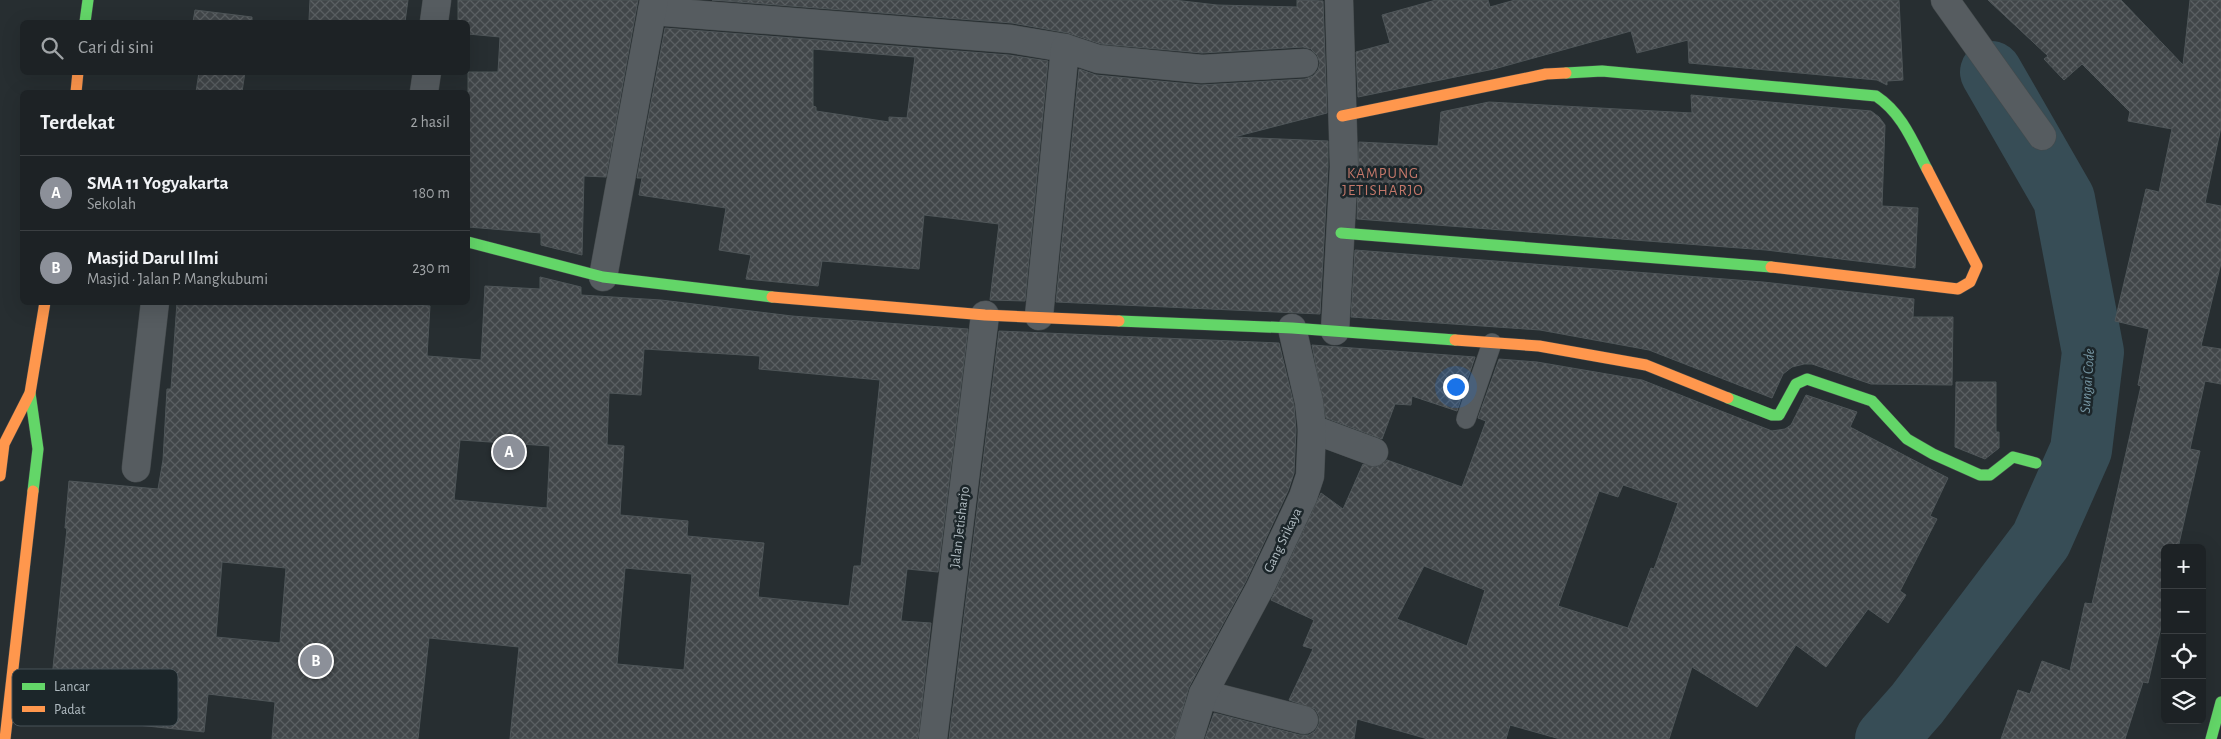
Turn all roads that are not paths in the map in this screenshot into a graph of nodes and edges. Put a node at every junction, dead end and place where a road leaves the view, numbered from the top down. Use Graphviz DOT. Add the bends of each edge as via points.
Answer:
graph roads {
  1 [pos="88,0"];
  2 [pos="437,0"];
  3 [pos="1339,0"];
  4 [pos="1945,0"];
  5 [pos="653,5"];
  6 [pos="85,20"];
  7 [pos="434,20"];
  8 [pos="1065,48"];
  9 [pos="1304,63"];
  10 [pos="78,75"];
  11 [pos="427,75"];
  12 [pos="76,90"];
  13 [pos="424,90"];
  14 [pos="1342,116"];
  15 [pos="2042,136"];
  16 [pos="1341,233"];
  17 [pos="470,243"];
  18 [pos="602,277"];
  19 [pos="45,305"];
  20 [pos="155,305"];
  21 [pos="985,315"];
  22 [pos="1039,316"];
  23 [pos="1292,328"];
  24 [pos="1335,331"];
  25 [pos="1492,343"];
  26 [pos="30,393"];
  27 [pos="1466,420"];
  28 [pos="1312,429"];
  29 [pos="1374,452"];
  30 [pos="2036,464"];
  31 [pos="136,468"];
  32 [pos="0,476"];
  33 [pos="13,669"];
  34 [pos="12,677"];
  35 [pos="1203,694"];
  36 [pos="2221,702"];
  37 [pos="1304,720"];
  38 [pos="5,739"];
  39 [pos="933,739"];
  40 [pos="1189,739"];
  41 [pos="2211,739"];
  1 -- 6 [label="street"];
  2 -- 7 [label="street"];
  3 -- 14 [label="street"];
  4 -- 15 [label="street"];
  5 -- 8 [label="street" via="1011,39"];
  5 -- 18 [label="street"];
  8 -- 9 [label="street" via="1098,59 1202,69"];
  8 -- 22 [label="street"];
  10 -- 12 [label="street"];
  11 -- 13 [label="street"];
  14 -- 16 [label="street"];
  14 -- 16 [label="street" via="1546,74 1602,71 1876,96 1901,120 1977,266 1970,282 1958,289 1765,266"];
  16 -- 24 [label="street"];
  17 -- 18 [label="street"];
  18 -- 21 [label="street" via="793,300"];
  19 -- 26 [label="street"];
  20 -- 31 [label="street"];
  21 -- 22 [label="street"];
  21 -- 39 [label="street, Jalan Jetisharjo"];
  22 -- 23 [label="street"];
  23 -- 24 [label="street"];
  23 -- 28 [label="street, Gang Srikaya" via="1304,375"];
  24 -- 25 [label="street"];
  25 -- 27 [label="lane"];
  25 -- 30 [label="street" via="1539,346 1646,365 1772,415 1779,415 1784,410 1792,385 1807,379 1872,401 1907,439 1980,476 1990,476 2014,457"];
  26 -- 32 [label="street" via="4,444"];
  26 -- 33 [label="street" via="38,449"];
  28 -- 29 [label="street"];
  28 -- 35 [label="street, Gang Srikaya" via="1310,476 1303,497 1260,588"];
  34 -- 38 [label="street"];
  35 -- 37 [label="street"];
  35 -- 40 [label="street, Gang Srikaya"];
  36 -- 41 [label="street"];
}
